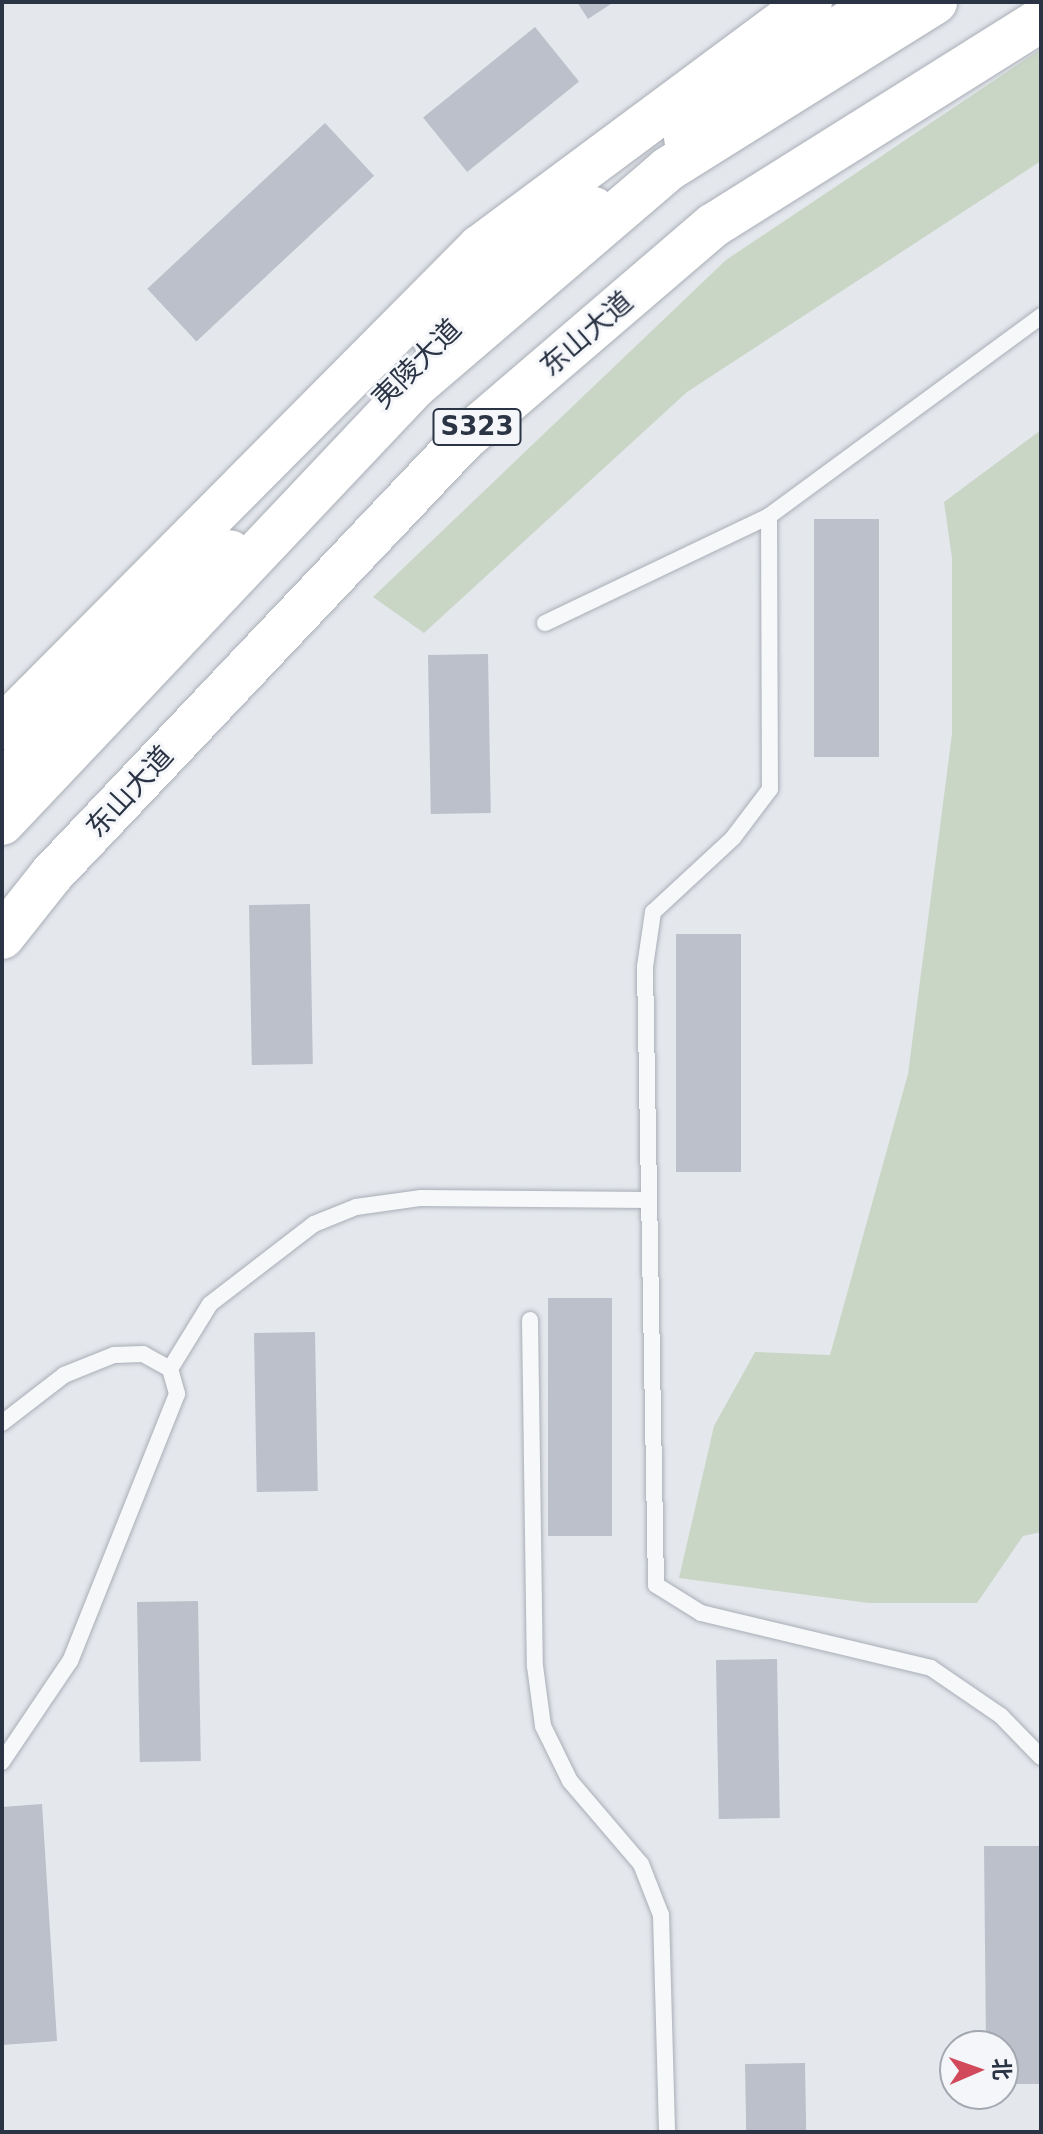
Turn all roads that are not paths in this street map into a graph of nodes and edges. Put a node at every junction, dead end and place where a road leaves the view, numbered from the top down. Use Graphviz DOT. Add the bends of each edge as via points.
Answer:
graph roads {
  1 [pos="810,2"];
  2 [pos="882,2"];
  3 [pos="935,2"];
  4 [pos="1041,20"];
  5 [pos="1041,316"];
  6 [pos="769,516"];
  7 [pos="545,623"];
  8 [pos="2,728"];
  9 [pos="2,784"];
  10 [pos="2,823"];
  11 [pos="2,937"];
  12 [pos="649,1200"];
  13 [pos="530,1320"];
  14 [pos="170,1369"];
  15 [pos="2,1423"];
  16 [pos="1041,1757"];
  17 [pos="2,1762"];
  18 [pos="667,2132"];
  1 -- 8 [label="main road, 夷陵大道" via="480,247"];
  2 -- 9 [label="main road, 夷陵大道 / S323" via="794,56 505,276"];
  3 -- 10 [label="main road" via="668,169 415,386"];
  4 -- 11 [label="main road, 东山大道 / S323" via="714,225 464,439 52,874"];
  5 -- 6 [label="lane"];
  6 -- 7 [label="lane"];
  6 -- 12 [label="lane" via="770,789 733,838 653,912 645,967"];
  12 -- 14 [label="lane" via="421,1198 356,1207 314,1224 210,1304"];
  12 -- 16 [label="lane" via="656,1585 701,1613 931,1668 1001,1716"];
  13 -- 18 [label="lane" via="535,1666 543,1726 570,1781 641,1864 661,1915"];
  14 -- 15 [label="lane" via="143,1354 114,1355 64,1375"];
  14 -- 17 [label="lane" via="177,1394 168,1426 70,1661"];
}
